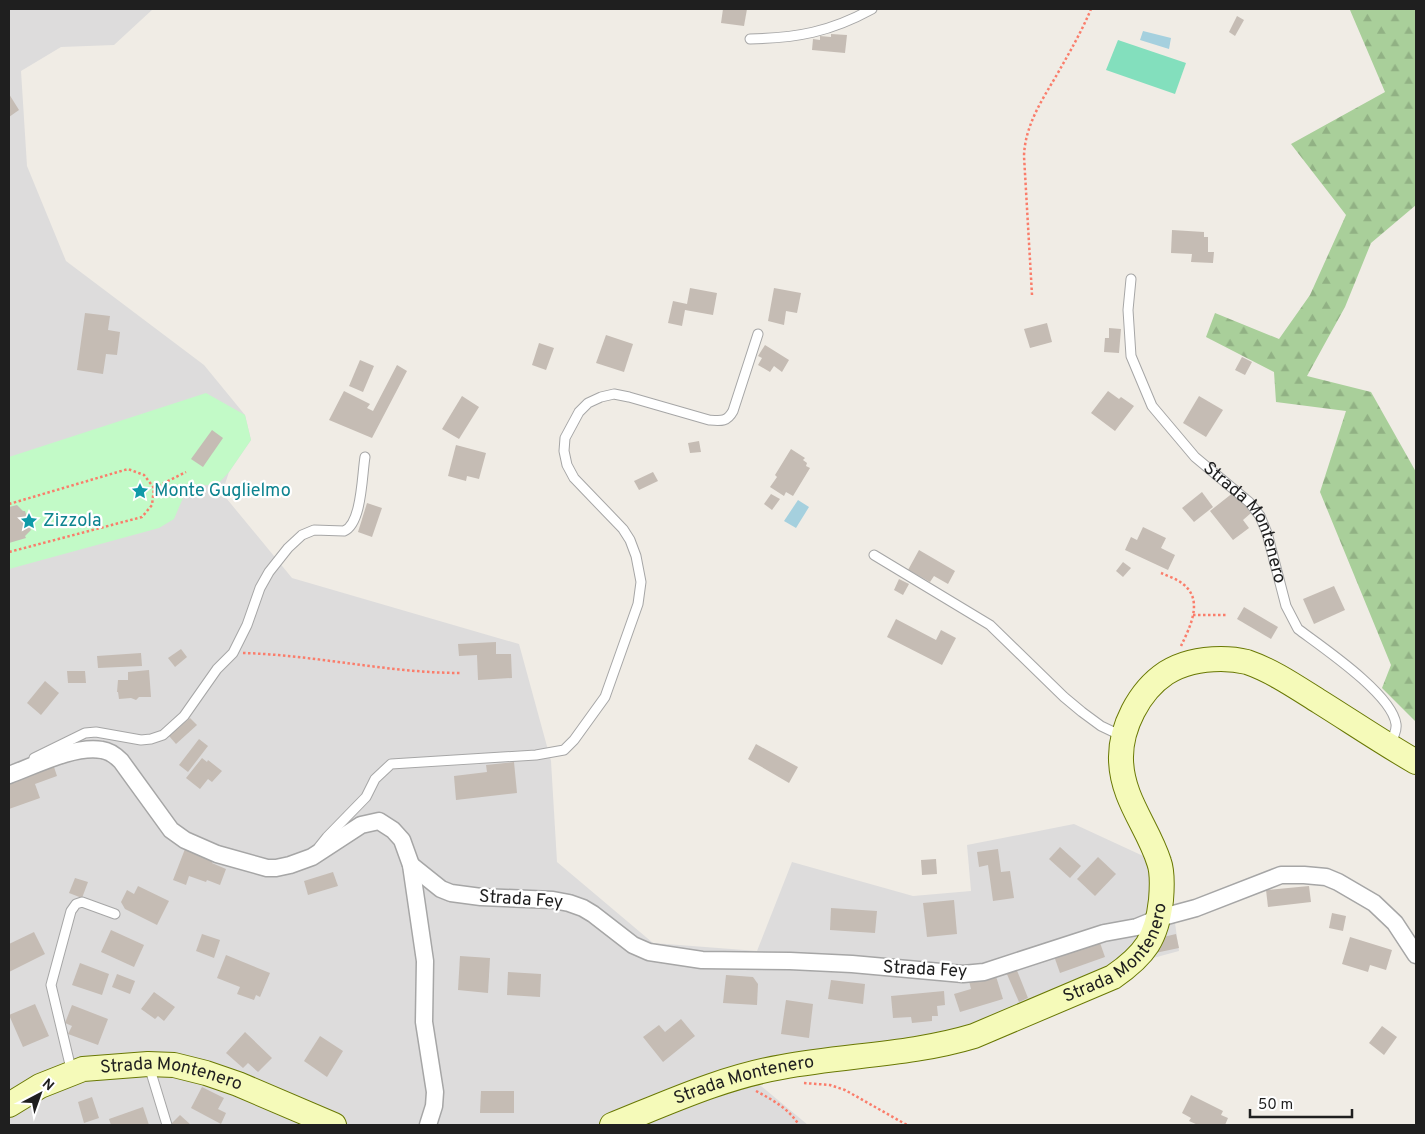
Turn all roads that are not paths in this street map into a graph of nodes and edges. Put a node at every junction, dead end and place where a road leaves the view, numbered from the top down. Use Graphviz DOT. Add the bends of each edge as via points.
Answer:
graph roads {
  1 [pos="872,9"];
  2 [pos="750,39"];
  3 [pos="1131,280"];
  4 [pos="758,334"];
  5 [pos="364,457"];
  6 [pos="874,555"];
  7 [pos="1123,736"];
  8 [pos="1389,746"];
  9 [pos="1416,762"];
  10 [pos="10,774"];
  11 [pos="312,857"];
  12 [pos="411,864"];
  13 [pos="115,914"];
  14 [pos="1159,918"];
  15 [pos="1416,955"];
  16 [pos="148,1064"];
  17 [pos="72,1074"];
  18 [pos="9,1105"];
  19 [pos="167,1125"];
  20 [pos="334,1125"];
  21 [pos="428,1125"];
  22 [pos="612,1125"];
  1 -- 2 [label="lane" via="832,28 810,34"];
  3 -- 8 [label="lane, Strada Montenero" via="1128,310 1131,356 1152,406 1195,457 1244,497 1260,516 1291,618 1298,629 1378,694 1393,714 1396,724"];
  4 -- 11 [label="lane" via="728,419 709,420 614,394 588,403 567,432 564,451 574,478 630,540 640,582 638,604 605,697 574,740 564,750 536,755 391,764"];
  5 -- 10 [label="lane" via="353,523 344,530 314,530 288,548 260,588 233,653 217,669 184,716 163,735 141,740 85,733 20,765"];
  6 -- 7 [label="lane" via="979,617 1082,712 1100,726"];
  7 -- 8 [label="main road, Strada Montenero" via="1141,698 1166,673 1197,661 1218,659 1244,661 1285,680"];
  7 -- 14 [label="main road, Strada Montenero" via="1120,759 1127,796 1160,864"];
  8 -- 9 [label="main road, Strada Montenero"];
  10 -- 11 [label="street, Strada Fey" via="66,753 102,750 121,762 171,830 185,840 217,854 267,868 290,865"];
  11 -- 12 [label="street, Strada Fey" via="361,824 379,821 402,840"];
  12 -- 14 [label="street, Strada Fey" via="441,889 451,893 569,903 594,914 633,945 649,952 702,960 826,963 963,974 984,972"];
  12 -- 21 [label="street, Strada Fey" via="424,960 424,1022 435,1092"];
  13 -- 17 [label="lane" via="82,902 70,911 51,985"];
  14 -- 15 [label="street, Strada Fey" via="1196,908 1281,875 1326,877 1386,912"];
  14 -- 22 [label="main road, Strada Montenero" via="1145,949 1133,963 1113,977 974,1036 918,1050 782,1067 733,1078"];
  16 -- 17 [label="main road, Strada Montenero" via="87,1068"];
  16 -- 19 [label="lane"];
  16 -- 20 [label="main road, Strada Montenero" via="174,1065 206,1073"];
  17 -- 18 [label="main road, Strada Montenero" via="40,1086"];
}
